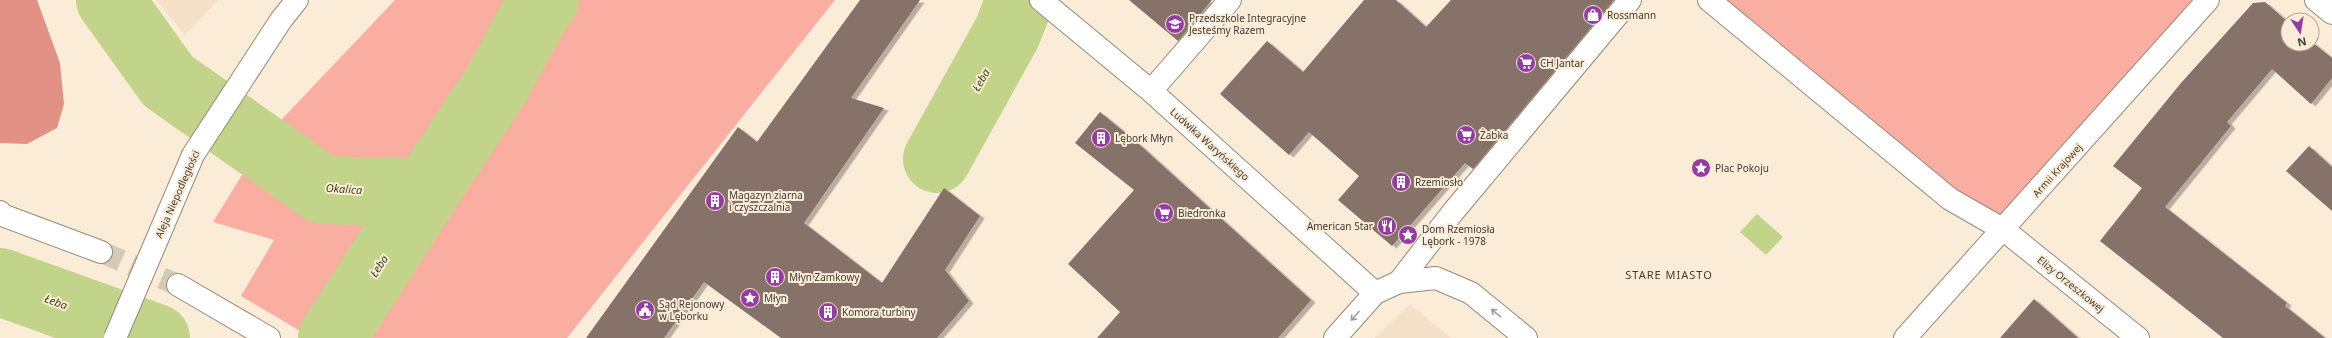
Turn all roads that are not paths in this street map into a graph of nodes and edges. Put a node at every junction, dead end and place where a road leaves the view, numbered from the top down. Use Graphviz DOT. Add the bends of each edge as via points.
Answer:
graph roads {
  1 [pos="297,0"];
  2 [pos="1230,0"];
  3 [pos="1630,0"];
  4 [pos="1709,0"];
  5 [pos="2208,0"];
  6 [pos="2316,0"];
  7 [pos="1043,1"];
  8 [pos="1064,9"];
  9 [pos="2332,13"];
  10 [pos="1151,91"];
  11 [pos="0,212"];
  12 [pos="2004,230"];
  13 [pos="101,252"];
  14 [pos="1399,282"];
  15 [pos="178,285"];
  16 [pos="1375,293"];
  17 [pos="2124,334"];
  18 [pos="115,338"];
  19 [pos="269,338"];
  20 [pos="1335,338"];
  21 [pos="1526,338"];
  22 [pos="1905,338"];
  1 -- 18 [label="street, Aleja Niepodległości, bridge" via="281,20 193,155"];
  2 -- 10 [label="street"];
  3 -- 14 [label="street" via="1453,212"];
  4 -- 12 [label="street, Elizy Orzeszkowej" via="1950,199"];
  5 -- 12 [label="street, Armii Krajowej"];
  6 -- 9 [label="street"];
  7 -- 8 [label="street, Ludwika Waryńskiego"];
  8 -- 10 [label="street, Ludwika Waryńskiego"];
  10 -- 16 [label="street, Ludwika Waryńskiego"];
  11 -- 13 [label="street" via="55,236"];
  12 -- 17 [label="street, Elizy Orzeszkowej"];
  12 -- 22 [label="street, Armii Krajowej"];
  14 -- 16 [label="street"];
  21 -- 14 [label="street, one-way" via="1471,293 1436,278"];
  15 -- 19 [label="street"];
  16 -- 20 [label="street, one-way"];
}
